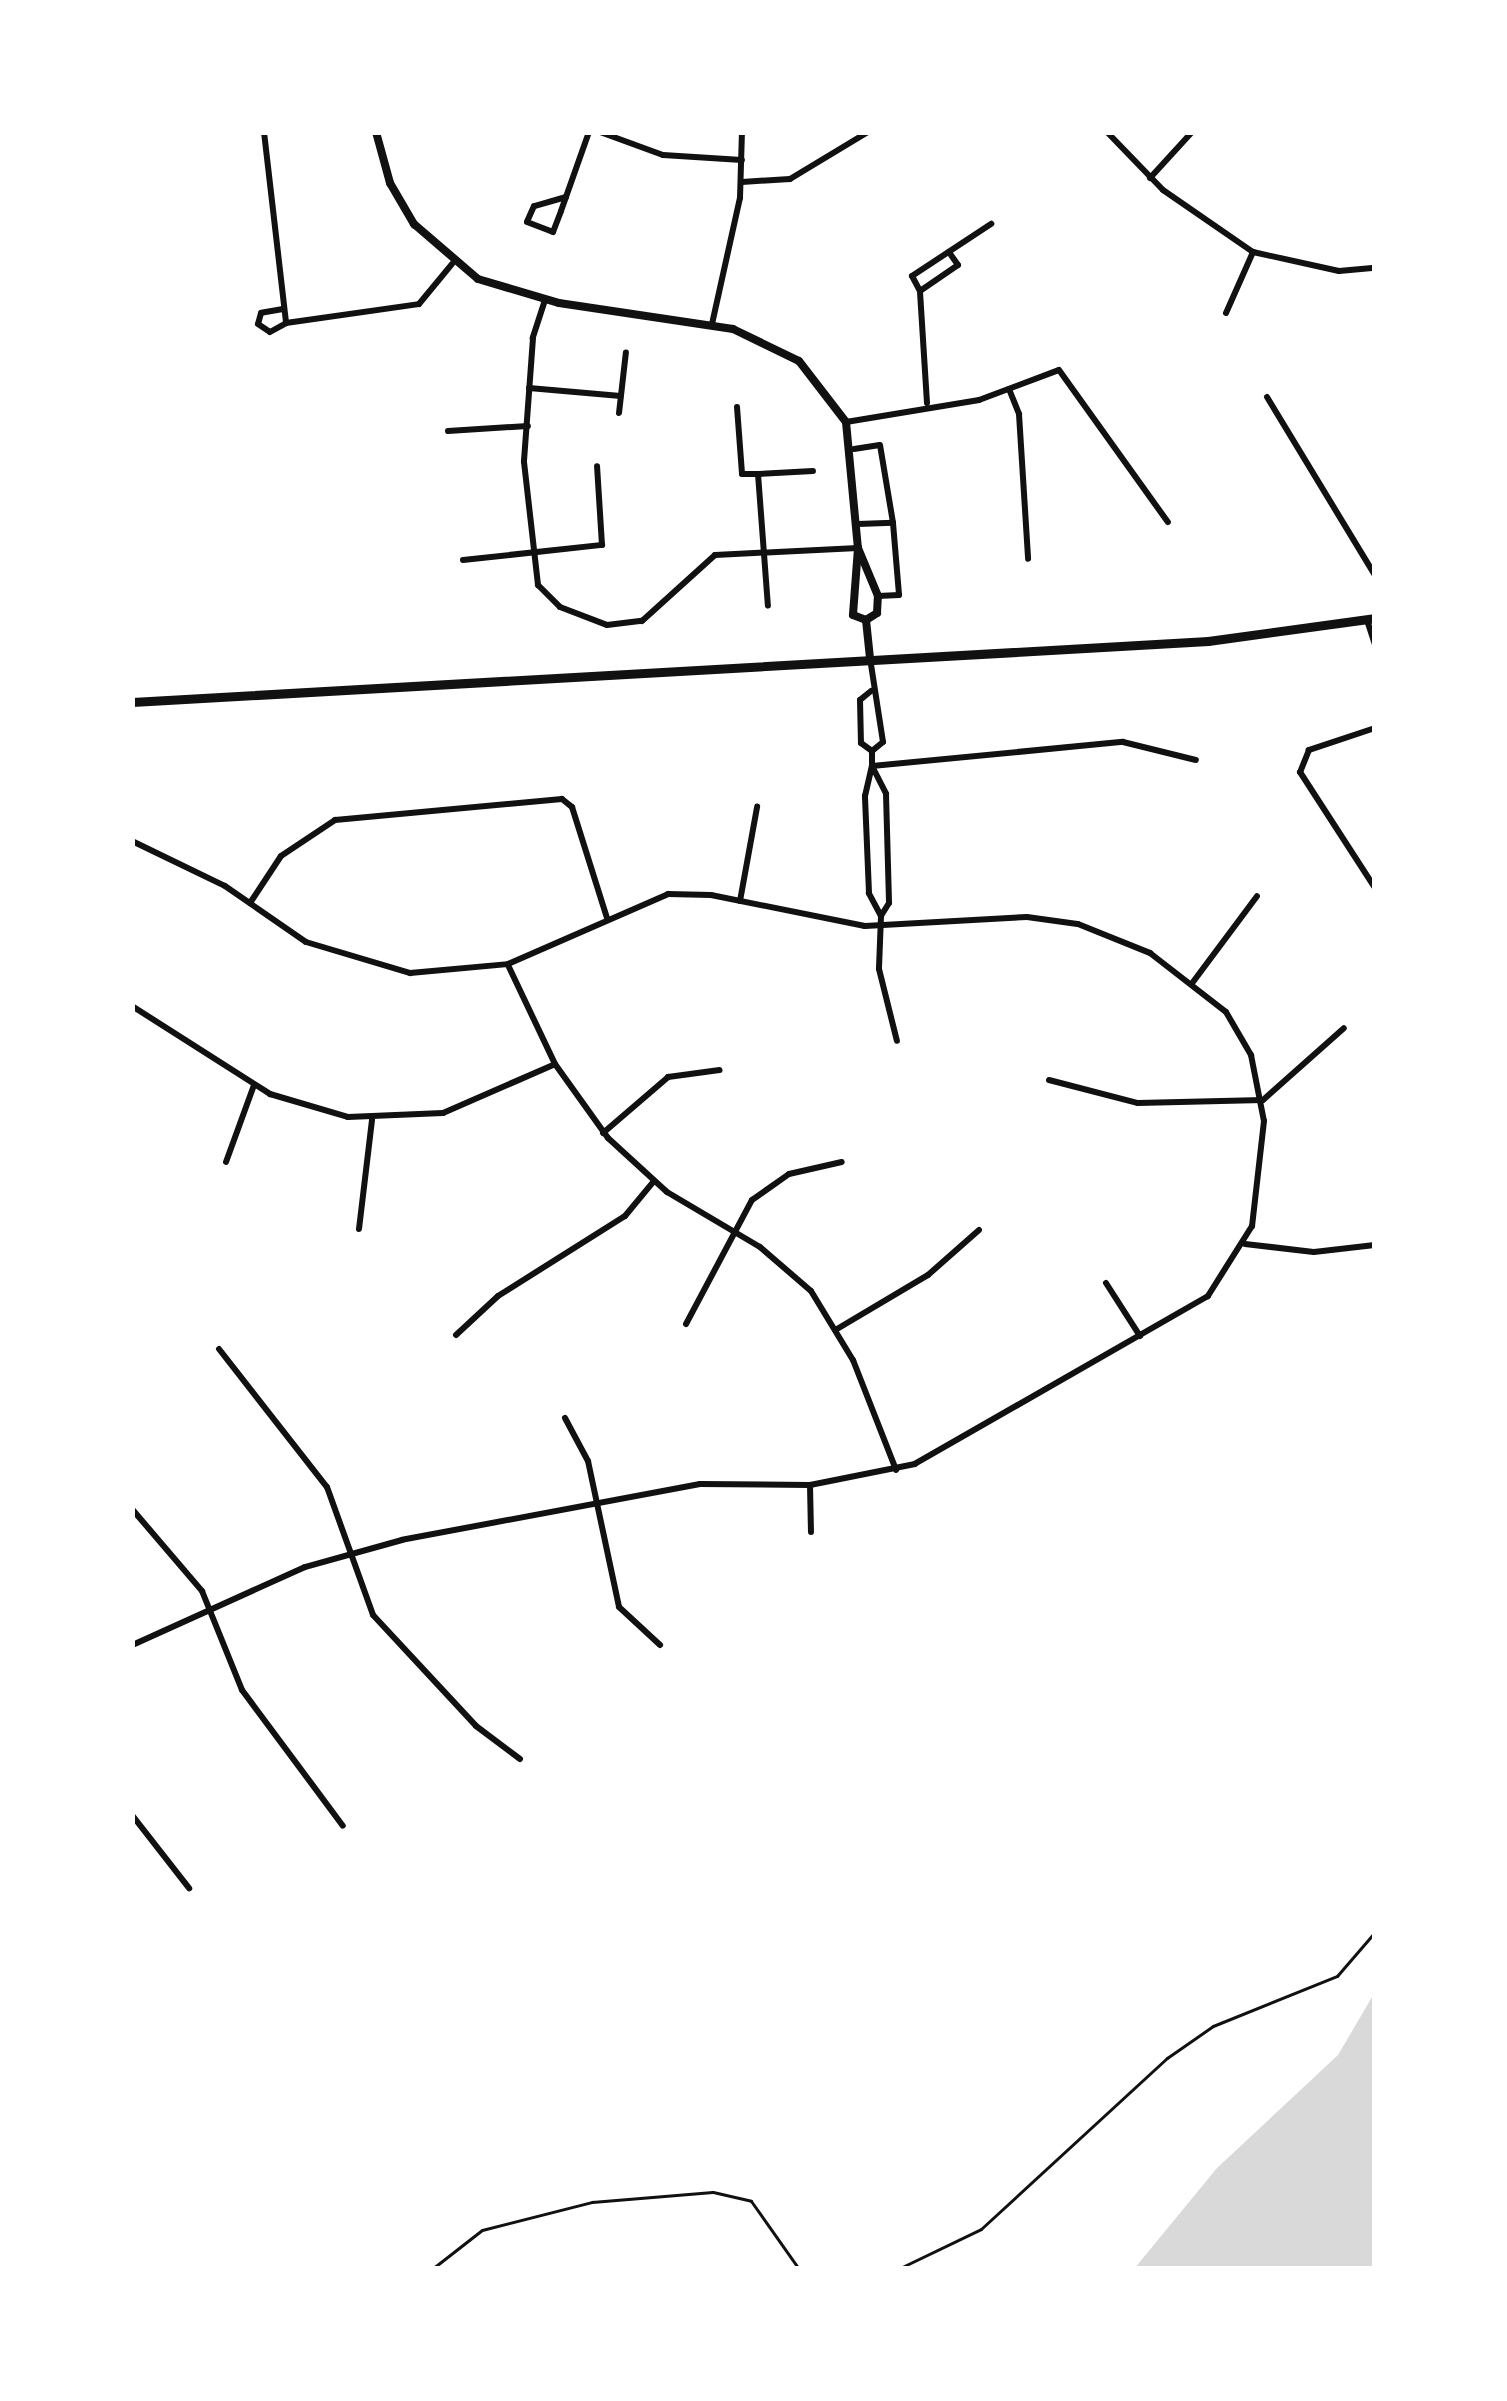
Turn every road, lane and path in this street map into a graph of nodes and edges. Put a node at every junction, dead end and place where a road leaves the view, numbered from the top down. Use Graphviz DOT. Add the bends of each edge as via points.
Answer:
graph roads {
  1 [pos="264,132"];
  2 [pos="376,132"];
  3 [pos="589,132"];
  4 [pos="600,132"];
  5 [pos="742,132"];
  6 [pos="868,132"];
  7 [pos="1107,132"];
  8 [pos="1192,132"];
  9 [pos="742,160"];
  10 [pos="1150,178"];
  11 [pos="742,182"];
  12 [pos="566,197"];
  13 [pos="991,224"];
  14 [pos="949,252"];
  15 [pos="1253,252"];
  16 [pos="452,263"];
  17 [pos="1375,268"];
  18 [pos="920,291"];
  19 [pos="545,300"];
  20 [pos="283,309"];
  21 [pos="1226,314"];
  22 [pos="286,323"];
  23 [pos="712,324"];
  24 [pos="626,352"];
  25 [pos="529,388"];
  26 [pos="1009,389"];
  27 [pos="621,396"];
  28 [pos="1267,397"];
  29 [pos="927,403"];
  30 [pos="737,407"];
  31 [pos="619,413"];
  32 [pos="846,422"];
  33 [pos="528,426"];
  34 [pos="448,431"];
  35 [pos="854,449"];
  36 [pos="596,466"];
  37 [pos="813,471"];
  38 [pos="758,474"];
  39 [pos="1168,522"];
  40 [pos="893,523"];
  41 [pos="858,524"];
  42 [pos="858,548"];
  43 [pos="763,550"];
  44 [pos="530,551"];
  45 [pos="463,560"];
  46 [pos="1028,560"];
  47 [pos="1375,575"];
  48 [pos="878,596"];
  49 [pos="768,606"];
  50 [pos="1371,619"];
  51 [pos="866,620"];
  52 [pos="1375,645"];
  53 [pos="870,656"];
  54 [pos="871,691"];
  55 [pos="132,702"];
  56 [pos="1375,728"];
  57 [pos="872,751"];
  58 [pos="1196,760"];
  59 [pos="872,766"];
  60 [pos="757,807"];
  61 [pos="132,841"];
  62 [pos="1375,889"];
  63 [pos="1257,896"];
  64 [pos="740,901"];
  65 [pos="250,902"];
  66 [pos="880,916"];
  67 [pos="607,918"];
  68 [pos="881,926"];
  69 [pos="508,964"];
  70 [pos="1192,982"];
  71 [pos="132,1006"];
  72 [pos="1343,1028"];
  73 [pos="897,1041"];
  74 [pos="555,1064"];
  75 [pos="720,1070"];
  76 [pos="1049,1080"];
  77 [pos="254,1085"];
  78 [pos="1263,1100"];
  79 [pos="372,1120"];
  80 [pos="603,1133"];
  81 [pos="226,1162"];
  82 [pos="842,1162"];
  83 [pos="654,1181"];
  84 [pos="359,1229"];
  85 [pos="979,1230"];
  86 [pos="728,1233"];
  87 [pos="1245,1244"];
  88 [pos="1375,1245"];
  89 [pos="1106,1283"];
  90 [pos="686,1324"];
  91 [pos="837,1329"];
  92 [pos="456,1335"];
  93 [pos="1140,1336"];
  94 [pos="218,1349"];
  95 [pos="565,1418"];
  96 [pos="896,1470"];
  97 [pos="810,1485"];
  98 [pos="599,1508"];
  99 [pos="132,1509"];
  100 [pos="811,1532"];
  101 [pos="353,1551"];
  102 [pos="210,1610"];
  103 [pos="132,1645"];
  104 [pos="660,1645"];
  105 [pos="520,1759"];
  106 [pos="132,1815"];
  107 [pos="344,1826"];
  108 [pos="189,1888"];
  109 [pos="1375,1932"];
  110 [pos="432,2269"];
  111 [pos="799,2269"];
  112 [pos="898,2269"];
  1 -- 20 [label="street"];
  2 -- 16 [label="street" via="397,196"];
  3 -- 12 [label="street"];
  4 -- 9 [label="street" via="663,155"];
  5 -- 9 [label="street"];
  6 -- 11 [label="street" via="790,179"];
  7 -- 10 [label="street"];
  8 -- 10 [label="street"];
  9 -- 11 [label="street"];
  10 -- 15 [label="street"];
  11 -- 23 [label="street"];
  12 -- 12 [label="street" via="553,232 527,223 534,206"];
  13 -- 14 [label="street"];
  14 -- 18 [label="street" via="912,276"];
  14 -- 18 [label="street" via="958,265"];
  15 -- 17 [label="street" via="1339,271"];
  15 -- 21 [label="street"];
  16 -- 19 [label="street"];
  16 -- 22 [label="street" via="419,304"];
  18 -- 29 [label="street"];
  19 -- 23 [label="street"];
  19 -- 25 [label="street"];
  20 -- 22 [label="street"];
  20 -- 22 [label="street" via="261,313 258,324 270,332"];
  23 -- 32 [label="street" via="781,347 824,386"];
  24 -- 27 [label="street"];
  25 -- 27 [label="street"];
  25 -- 33 [label="street"];
  26 -- 29 [label="street"];
  26 -- 39 [label="street" via="1059,370 1068,374"];
  26 -- 46 [label="street" via="1019,414"];
  27 -- 31 [label="street"];
  28 -- 47 [label="street"];
  29 -- 32 [label="street"];
  30 -- 38 [label="street" via="742,474"];
  32 -- 35 [label="street"];
  33 -- 34 [label="street"];
  33 -- 44 [label="street"];
  35 -- 40 [label="street" via="880,445"];
  35 -- 41 [label="street"];
  36 -- 44 [label="street" via="602,545"];
  37 -- 38 [label="street"];
  38 -- 43 [label="street"];
  40 -- 41 [label="street"];
  40 -- 48 [label="street" via="898,595"];
  41 -- 42 [label="street"];
  42 -- 43 [label="street"];
  42 -- 48 [label="street"];
  42 -- 51 [label="street" via="853,615"];
  43 -- 44 [label="street" via="715,555 642,621 607,625 560,607 538,585"];
  43 -- 49 [label="street"];
  44 -- 45 [label="street"];
  48 -- 51 [label="street" via="877,613"];
  50 -- 52 [label="street"];
  50 -- 53 [label="main road" via="1208,640"];
  51 -- 53 [label="street"];
  53 -- 54 [label="street"];
  53 -- 55 [label="main road"];
  54 -- 57 [label="street" via="860,700 861,742"];
  54 -- 57 [label="street" via="881,696 883,742"];
  56 -- 62 [label="street" via="1310,750 1300,772"];
  57 -- 59 [label="street"];
  58 -- 59 [label="street" via="1124,742"];
  59 -- 66 [label="street" via="865,796 869,893"];
  59 -- 66 [label="street" via="886,794 889,903"];
  60 -- 64 [label="street"];
  61 -- 65 [label="street"];
  63 -- 70 [label="street"];
  64 -- 67 [label="street" via="668,894"];
  64 -- 68 [label="street"];
  65 -- 67 [label="street" via="281,856 335,820 562,799 572,808"];
  65 -- 69 [label="street" via="306,942 388,970 455,973"];
  66 -- 68 [label="street"];
  67 -- 69 [label="street"];
  68 -- 70 [label="street" via="1027,917 1078,923 1126,940"];
  68 -- 73 [label="street" via="881,988"];
  69 -- 74 [label="street"];
  70 -- 78 [label="street" via="1238,1029"];
  71 -- 77 [label="street"];
  72 -- 78 [label="street"];
  74 -- 79 [label="street" via="469,1106"];
  74 -- 80 [label="street"];
  75 -- 80 [label="street" via="668,1077"];
  76 -- 78 [label="street" via="1138,1103"];
  77 -- 79 [label="street" via="321,1112"];
  77 -- 81 [label="street"];
  78 -- 87 [label="street" via="1261,1185"];
  79 -- 84 [label="street"];
  80 -- 83 [label="street"];
  82 -- 86 [label="street" via="779,1179"];
  83 -- 86 [label="street"];
  83 -- 92 [label="street" via="625,1216 498,1296"];
  85 -- 91 [label="street" via="928,1275"];
  86 -- 90 [label="street"];
  86 -- 91 [label="street" via="795,1275"];
  87 -- 88 [label="street" via="1314,1252"];
  87 -- 93 [label="street" via="1208,1296"];
  89 -- 93 [label="street"];
  91 -- 96 [label="street"];
  93 -- 96 [label="street"];
  94 -- 101 [label="street" via="316,1469"];
  95 -- 98 [label="street" via="588,1461"];
  96 -- 97 [label="street"];
  97 -- 98 [label="street" via="737,1479"];
  97 -- 100 [label="street"];
  98 -- 101 [label="street"];
  98 -- 104 [label="street" via="619,1606"];
  99 -- 102 [label="street"];
  101 -- 102 [label="street"];
  101 -- 105 [label="street" via="354,1577 373,1615 476,1726"];
  102 -- 103 [label="street"];
  102 -- 107 [label="street" via="242,1690"];
  106 -- 108 [label="street"];
  109 -- 112 [label="path" via="1337,1976 1213,2026 1167,2057 981,2229"];
  110 -- 111 [label="path" via="482,2230 592,2202 713,2192 751,2201"];
}
